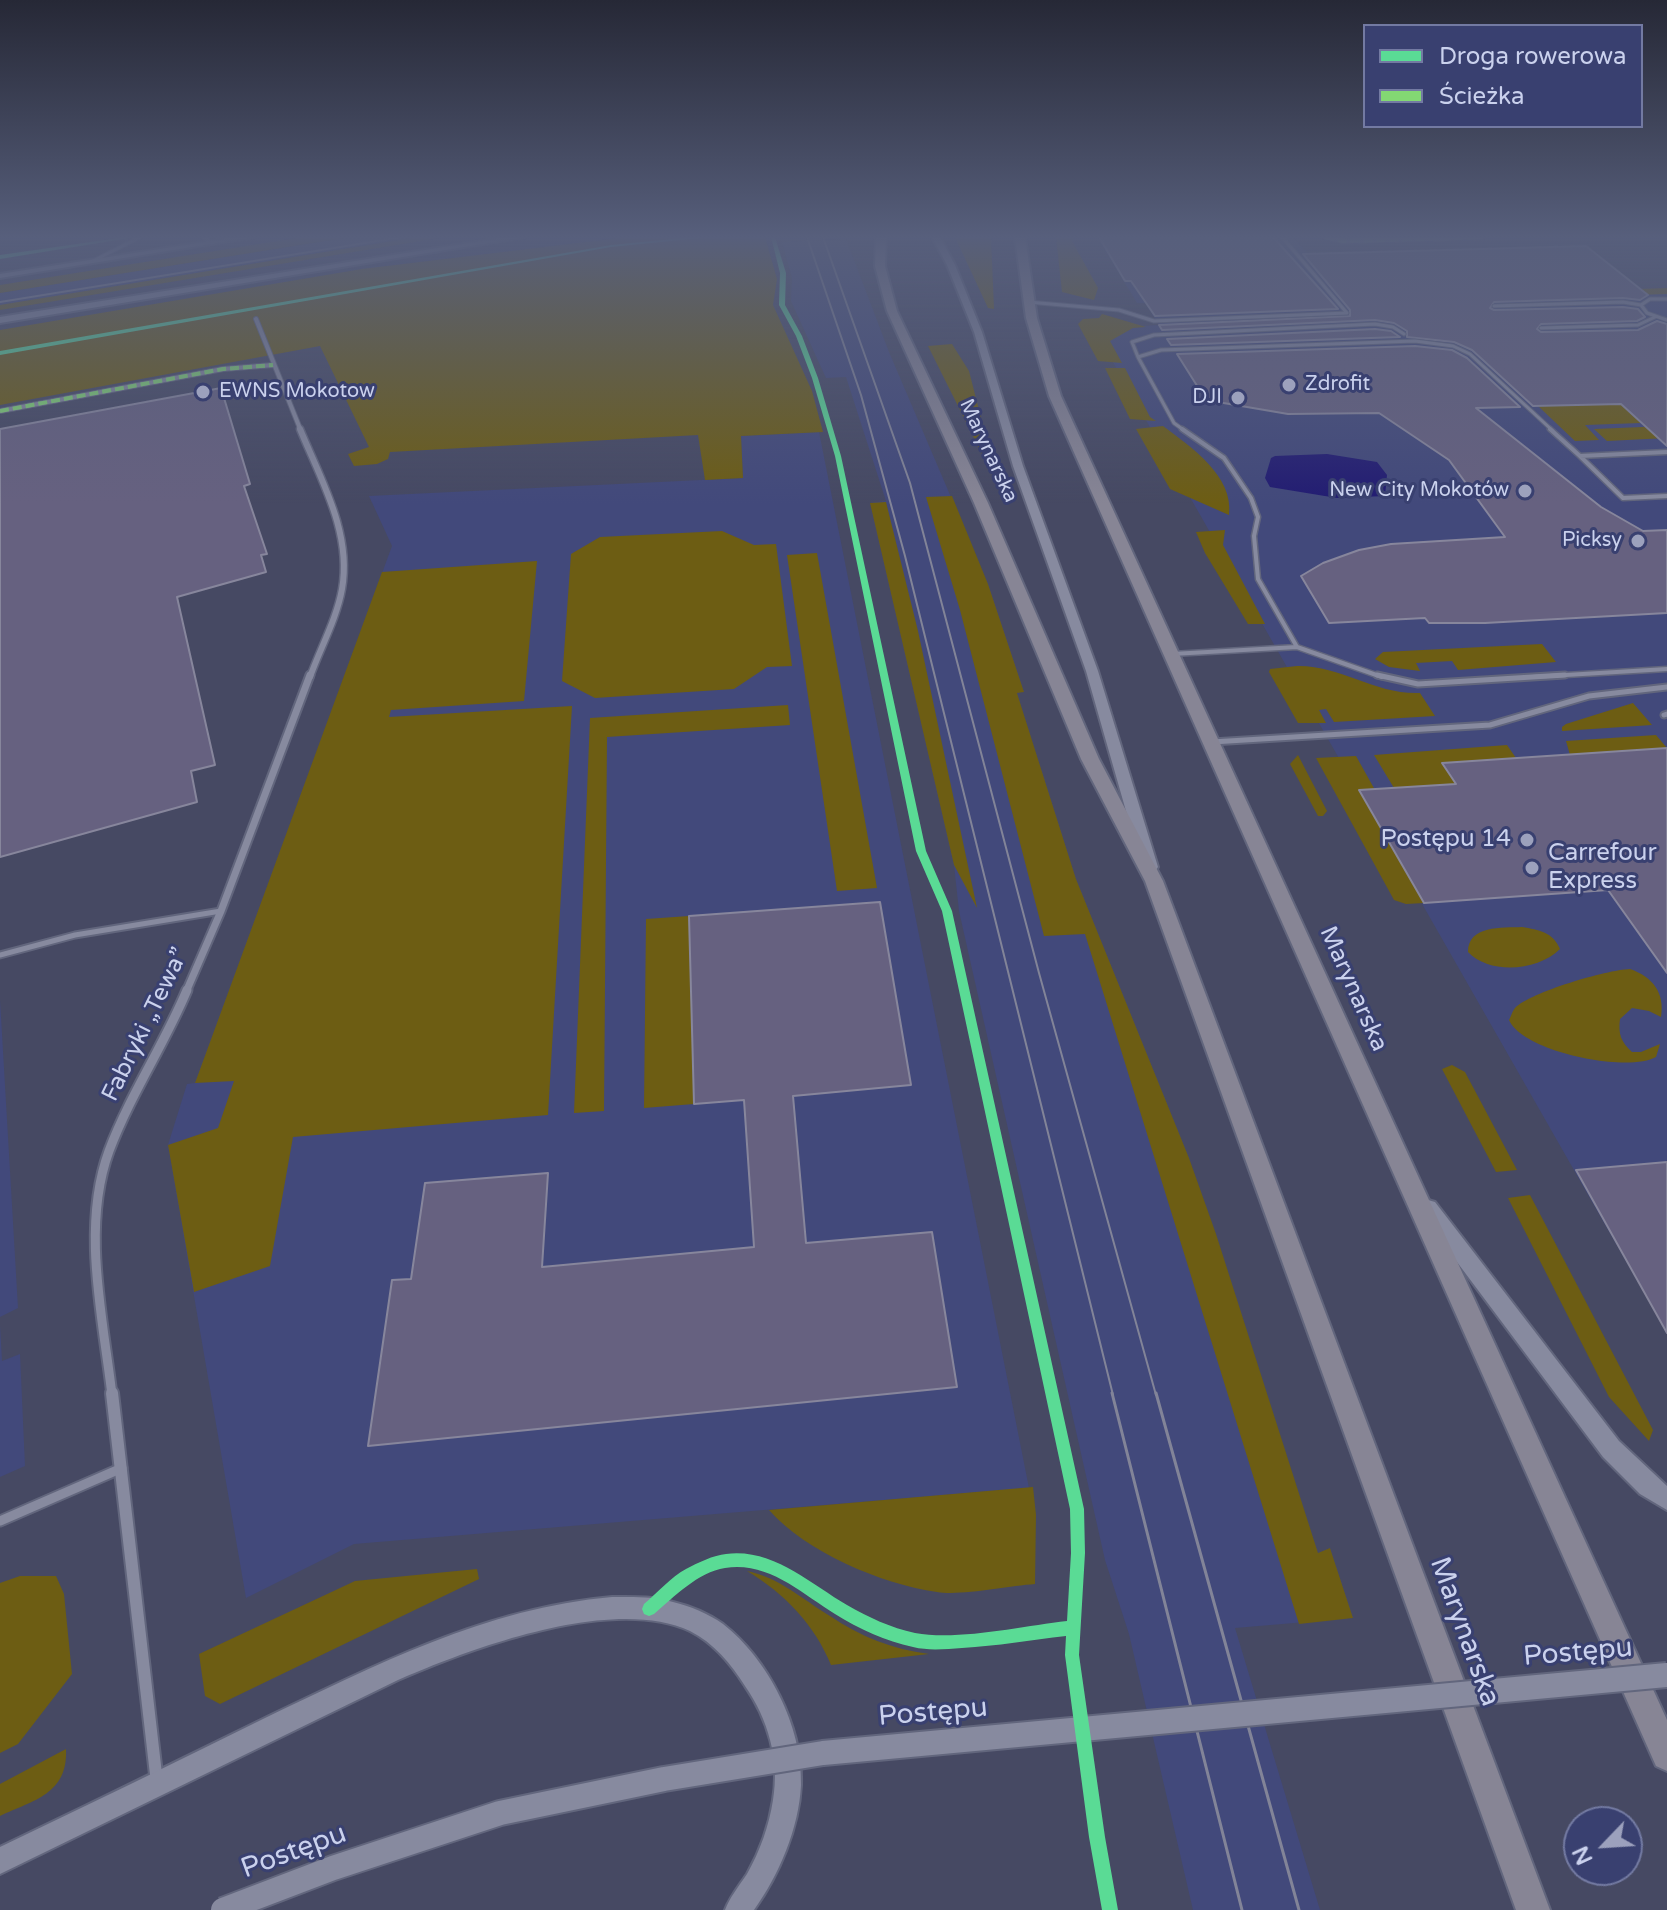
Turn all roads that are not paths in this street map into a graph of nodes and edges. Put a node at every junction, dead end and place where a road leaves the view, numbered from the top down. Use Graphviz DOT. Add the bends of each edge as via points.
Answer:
graph roads {
  1 [pos="259,326"];
  2 [pos="900,326"];
  3 [pos="976,326"];
  4 [pos="1033,326"];
  5 [pos="1332,326"];
  6 [pos="1388,326"];
  7 [pos="1601,326"];
  8 [pos="1541,328"];
  9 [pos="1404,334"];
  10 [pos="1138,357"];
  11 [pos="273,365"];
  12 [pos="0,411"];
  13 [pos="1667,452"];
  14 [pos="1580,456"];
  15 [pos="1667,496"];
  16 [pos="1297,647"];
  17 [pos="1172,654"];
  18 [pos="1667,669"];
  19 [pos="1667,687"];
  20 [pos="1210,742"];
  21 [pos="1154,881"];
  22 [pos="221,911"];
  23 [pos="0,955"];
  24 [pos="1406,1179"];
  25 [pos="122,1468"];
  26 [pos="1667,1499"];
  27 [pos="0,1521"];
  28 [pos="1667,1675"];
  29 [pos="1667,1755"];
  30 [pos="157,1784"];
  31 [pos="0,1861"];
  32 [pos="223,1910"];
  33 [pos="738,1910"];
  34 [pos="1533,1910"];
  1 -- 11 [label="street, Fabryki „Tewa”"];
  2 -- 21 [label="main road, Marynarska" via="1090,759"];
  3 -- 21 [label="main road, Marynarska" via="1018,466 1092,671"];
  4 -- 17 [label="main road, Marynarska" via="1055,396"];
  5 -- 10 [label="lane" via="1154,335 1132,342"];
  6 -- 9 [label="lane"];
  7 -- 8 [label="lane"];
  10 -- 14 [label="lane" via="1161,350 1415,341 1453,346 1470,354"];
  10 -- 16 [label="lane" via="1174,423 1224,458 1251,498 1258,517 1258,579"];
  11 -- 12 [label="street" via="223,369"];
  11 -- 22 [label="street, Fabryki „Tewa”" via="338,522 345,557 342,592"];
  13 -- 14 [label="lane"];
  14 -- 15 [label="lane" via="1623,498"];
  16 -- 17 [label="lane"];
  16 -- 18 [label="lane" via="1418,684"];
  17 -- 20 [label="main road, Marynarska"];
  19 -- 20 [label="lane" via="1589,696 1490,725"];
  20 -- 24 [label="main road, Marynarska"];
  21 -- 34 [label="main road, Marynarska"];
  22 -- 23 [label="lane" via="75,935"];
  22 -- 25 [label="street, Fabryki „Tewa”" via="108,1154 99,1203 96,1253"];
  24 -- 26 [label="main road" via="1611,1449"];
  24 -- 29 [label="main road, Marynarska"];
  25 -- 27 [label="lane"];
  25 -- 30 [label="street, Fabryki „Tewa”"];
  28 -- 32 [label="main road, Postępu, bridge" via="808,1755 500,1813"];
  30 -- 31 [label="main road"];
  30 -- 33 [label="main road" via="389,1671 489,1630 578,1611 649,1609 677,1615 714,1632 743,1660 769,1701 783,1743 789,1785 780,1825"];
}
